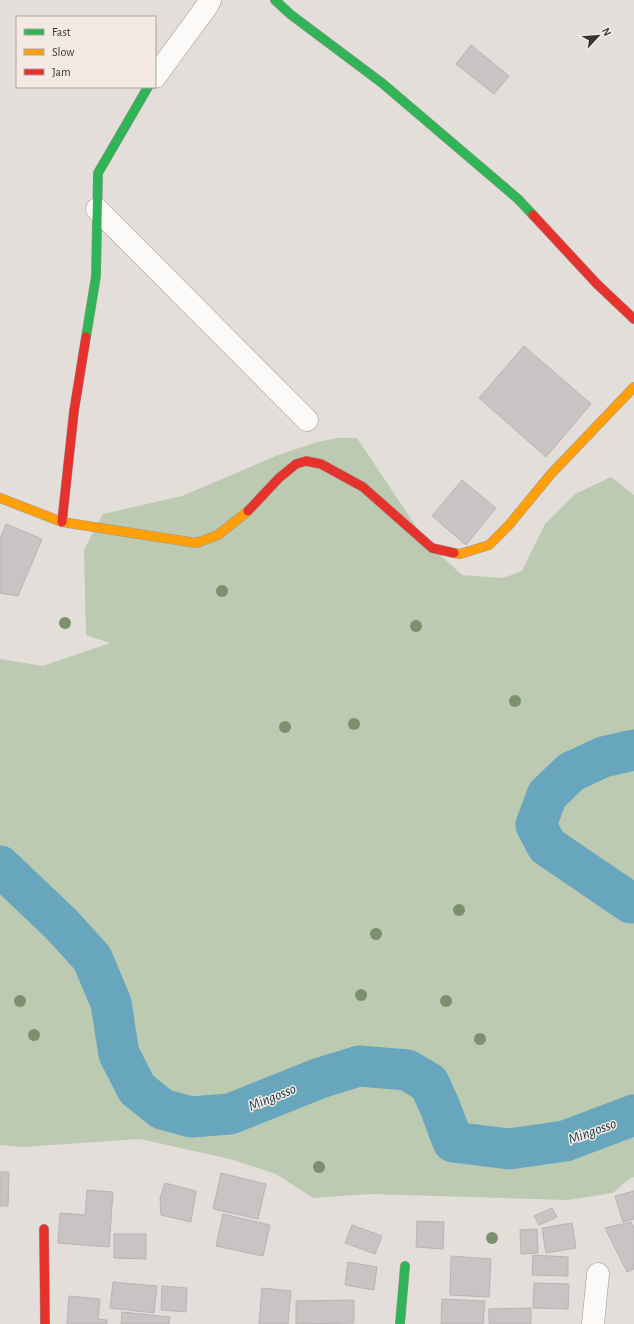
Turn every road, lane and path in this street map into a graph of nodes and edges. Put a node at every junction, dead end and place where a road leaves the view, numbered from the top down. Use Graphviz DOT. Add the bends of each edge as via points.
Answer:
graph roads {
  1 [pos="210,0"];
  2 [pos="275,0"];
  3 [pos="156,75"];
  4 [pos="147,88"];
  5 [pos="97,209"];
  6 [pos="634,319"];
  7 [pos="634,387"];
  8 [pos="307,420"];
  9 [pos="0,498"];
  10 [pos="62,522"];
  11 [pos="44,1229"];
  12 [pos="405,1266"];
  13 [pos="598,1274"];
  14 [pos="45,1324"];
  15 [pos="400,1324"];
  16 [pos="593,1324"];
  1 -- 3 [label="street"];
  2 -- 6 [label="street" via="382,83 518,199 597,284"];
  4 -- 5 [label="street" via="98,173"];
  5 -- 8 [label="street"];
  5 -- 10 [label="street" via="96,276 74,411"];
  7 -- 10 [label="street" via="551,474 489,545 460,554 432,548 363,487 321,464 306,461 296,464 279,478 244,515 224,531 196,543"];
  9 -- 10 [label="street"];
  11 -- 14 [label="street"];
  12 -- 15 [label="street"];
  13 -- 16 [label="street"];
}
